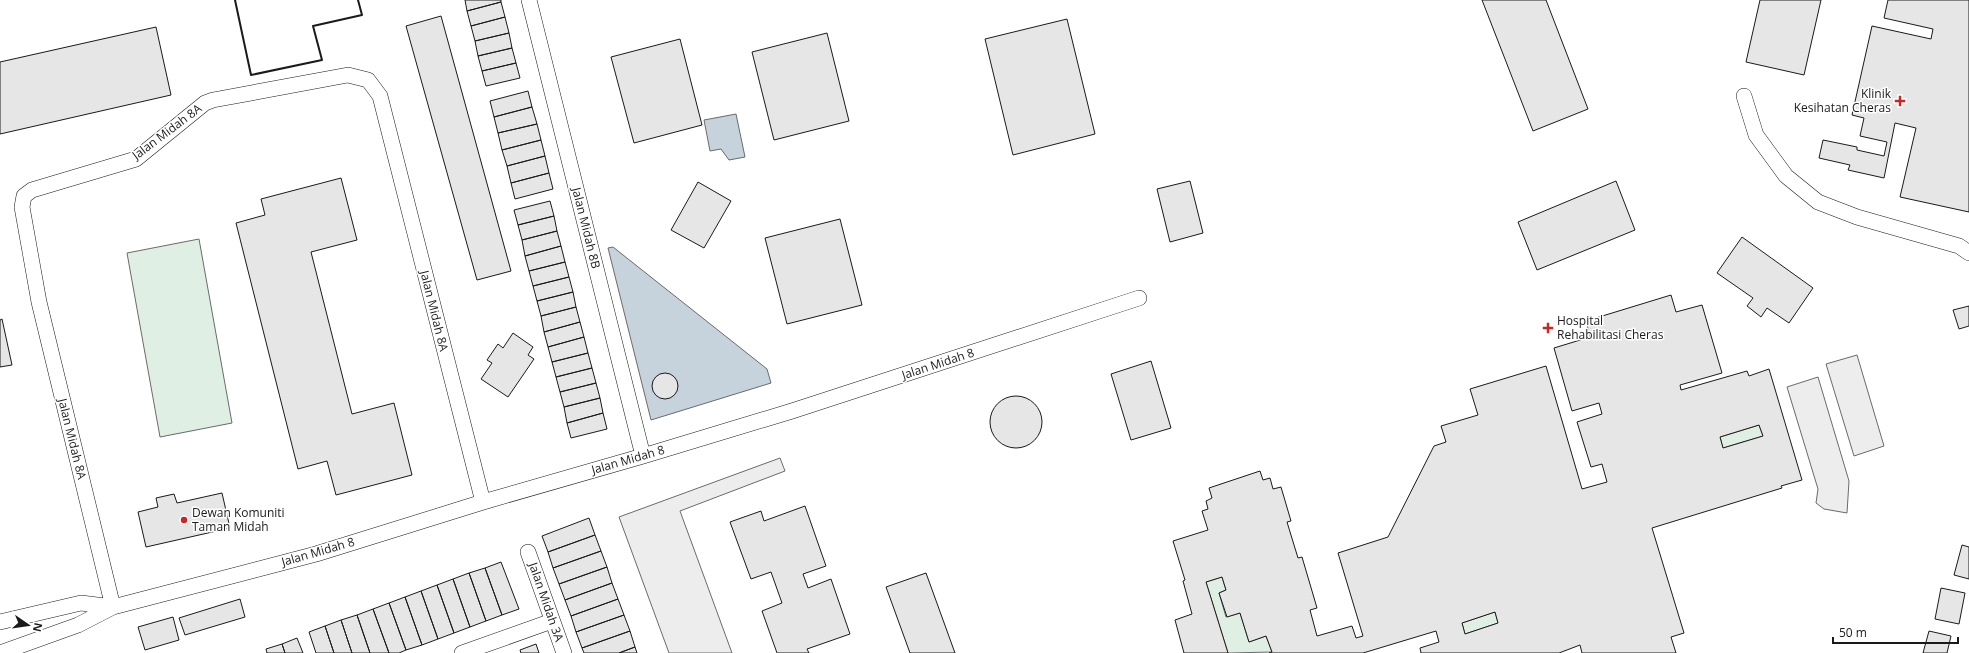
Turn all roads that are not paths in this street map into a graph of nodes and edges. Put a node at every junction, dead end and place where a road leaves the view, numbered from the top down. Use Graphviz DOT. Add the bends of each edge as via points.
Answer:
graph roads {
  1 [pos="529,0"];
  2 [pos="1744,96"];
  3 [pos="1969,252"];
  4 [pos="1139,298"];
  5 [pos="643,456"];
  6 [pos="482,502"];
  7 [pos="528,552"];
  8 [pos="113,607"];
  9 [pos="552,621"];
  10 [pos="0,622"];
  11 [pos="0,653"];
  12 [pos="462,653"];
  13 [pos="564,653"];
  1 -- 5 [label="street, Jalan Midah 8B"];
  2 -- 3 [label="street" via="1756,135 1786,176 1818,202 1857,217 1959,246"];
  4 -- 5 [label="street, Jalan Midah 8" via="792,411"];
  5 -- 6 [label="street, Jalan Midah 8"];
  6 -- 8 [label="street, Jalan Midah 8" via="316,554"];
  6 -- 8 [label="street, Jalan Midah 8A" via="380,96 368,80 348,75 213,100 205,103 136,159 32,190 24,196 22,207 39,302"];
  7 -- 9 [label="street, Jalan Midah 3A"];
  8 -- 10 [label="street, Jalan Midah 8" via="81,603"];
  8 -- 11 [label="street, Jalan Midah 8" via="78,625"];
  9 -- 12 [label="street"];
  9 -- 13 [label="street, Jalan Midah 3A"];
}
